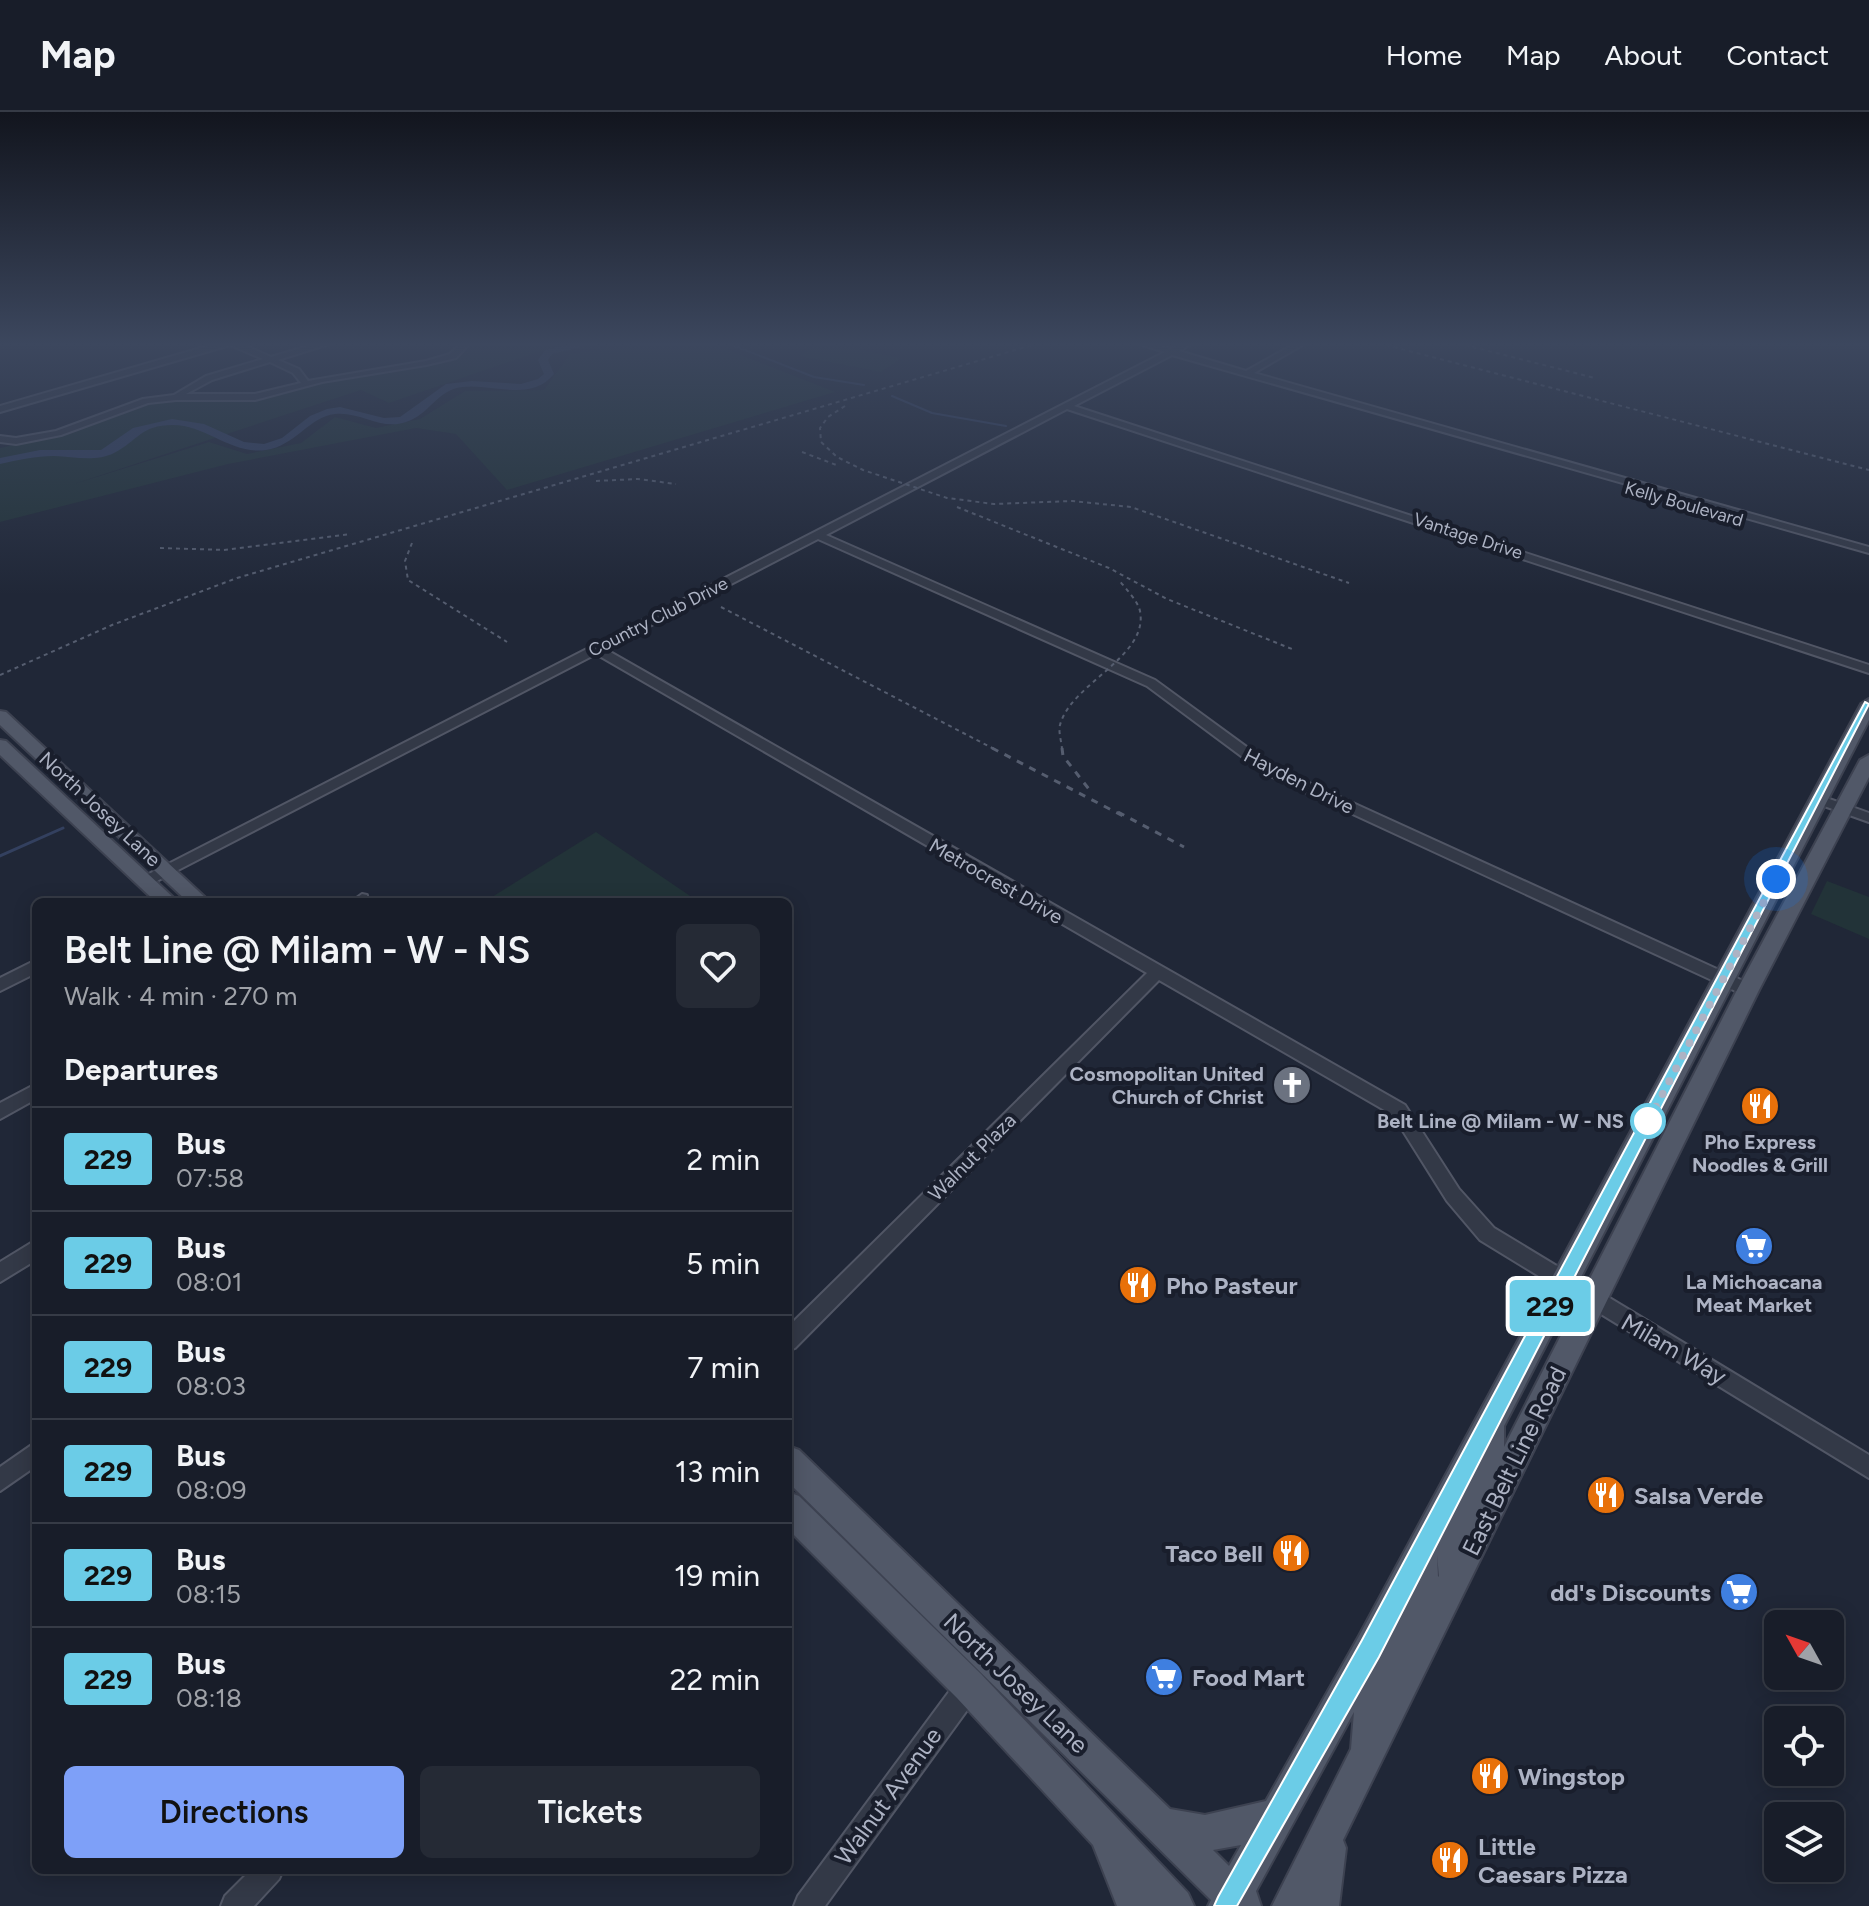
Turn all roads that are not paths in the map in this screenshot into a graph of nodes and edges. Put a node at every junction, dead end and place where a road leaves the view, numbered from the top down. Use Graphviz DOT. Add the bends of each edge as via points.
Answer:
graph roads {
  1 [pos="74,427"];
  2 [pos="1026,427"];
  3 [pos="1129,427"];
  4 [pos="1426,427"];
  5 [pos="0,439"];
  6 [pos="1784,530"];
  7 [pos="818,535"];
  8 [pos="1869,550"];
  9 [pos="1869,557"];
  10 [pos="596,649"];
  11 [pos="1869,669"];
  12 [pos="1869,704"];
  13 [pos="0,716"];
  14 [pos="0,745"];
  15 [pos="1869,760"];
  16 [pos="1818,799"];
  17 [pos="1844,809"];
  18 [pos="1869,818"];
  19 [pos="166,870"];
  20 [pos="146,881"];
  21 [pos="160,898"];
  22 [pos="196,898"];
  23 [pos="32,968"];
  24 [pos="1156,973"];
  25 [pos="1723,979"];
  26 [pos="0,985"];
  27 [pos="1748,990"];
  28 [pos="32,1093"];
  29 [pos="1399,1110"];
  30 [pos="0,1112"];
  31 [pos="32,1252"];
  32 [pos="0,1273"];
  33 [pos="1562,1283"];
  34 [pos="1593,1301"];
  35 [pos="792,1337"];
  36 [pos="1489,1422"];
  37 [pos="32,1456"];
  38 [pos="792,1465"];
  39 [pos="1869,1467"];
  40 [pos="0,1480"];
  41 [pos="792,1511"];
  42 [pos="1418,1555"];
  43 [pos="1455,1579"];
  44 [pos="969,1686"];
  45 [pos="1364,1761"];
  46 [pos="1276,1815"];
  47 [pos="1159,1822"];
  48 [pos="1104,1828"];
  49 [pos="1329,1830"];
  50 [pos="266,1874"];
  51 [pos="1235,1902"];
  52 [pos="235,1906"];
  53 [pos="808,1906"];
  54 [pos="1136,1906"];
  55 [pos="1175,1906"];
  56 [pos="1291,1906"];
  57 [pos="1320,1906"];
  1 -- 5 [label="street" via="16,441"];
  2 -- 7 [label="street, Country Club Drive"];
  3 -- 11 [label="street, Vantage Drive"];
  4 -- 6 [label="street, Kelly Boulevard"];
  6 -- 8 [label="street, Kelly Boulevard"];
  6 -- 9 [label="street, Kelly Boulevard"];
  7 -- 10 [label="street, Country Club Drive"];
  7 -- 25 [label="street, Hayden Drive" via="1151,683 1269,770"];
  10 -- 19 [label="street, Country Club Drive"];
  10 -- 24 [label="street, Metrocrest Drive"];
  12 -- 16 [label="main road, East Belt Line Road"];
  13 -- 19 [label="main road, North Josey Lane"];
  14 -- 20 [label="main road, North Josey Lane"];
  15 -- 17 [label="main road, East Belt Line Road"];
  16 -- 17 [label="street"];
  16 -- 25 [label="main road, East Belt Line Road"];
  17 -- 18 [label="street"];
  17 -- 27 [label="main road, East Belt Line Road"];
  19 -- 20 [label="street, Country Club Drive"];
  19 -- 22 [label="main road, North Josey Lane"];
  20 -- 21 [label="main road, North Josey Lane"];
  23 -- 26 [label="street"];
  24 -- 29 [label="street, Metrocrest Drive"];
  24 -- 35 [label="street, Walnut Plaza"];
  25 -- 27 [label="street, Hayden Drive"];
  25 -- 33 [label="main road, East Belt Line Road"];
  27 -- 34 [label="main road, East Belt Line Road"];
  28 -- 30 [label="street"];
  29 -- 33 [label="street, Milam Way" via="1478,1225"];
  31 -- 32 [label="street"];
  33 -- 34 [label="street, Milam Way"];
  33 -- 36 [label="main road, East Belt Line Road"];
  34 -- 39 [label="street, Milam Way"];
  34 -- 43 [label="main road, East Belt Line Road"];
  36 -- 42 [label="main road, East Belt Line Road"];
  36 -- 43 [label="main road" via="1490,1456 1450,1535"];
  37 -- 40 [label="street"];
  38 -- 47 [label="main road, North Josey Lane"];
  41 -- 44 [label="main road, North Josey Lane"];
  42 -- 45 [label="main road" via="1425,1590 1372,1704"];
  42 -- 46 [label="main road, East Belt Line Road"];
  43 -- 45 [label="main road, East Belt Line Road"];
  44 -- 48 [label="main road, North Josey Lane"];
  44 -- 53 [label="street, Walnut Avenue"];
  45 -- 49 [label="main road, East Belt Line Road"];
  46 -- 47 [label="main road" via="1221,1833 1196,1834"];
  46 -- 51 [label="main road, East Belt Line Road"];
  47 -- 51 [label="main road, North Josey Lane"];
  48 -- 54 [label="main road"];
  48 -- 55 [label="main road, North Josey Lane"];
  49 -- 56 [label="main road, East Belt Line Road"];
  49 -- 57 [label="main road"];
  50 -- 52 [label="street"];
}
